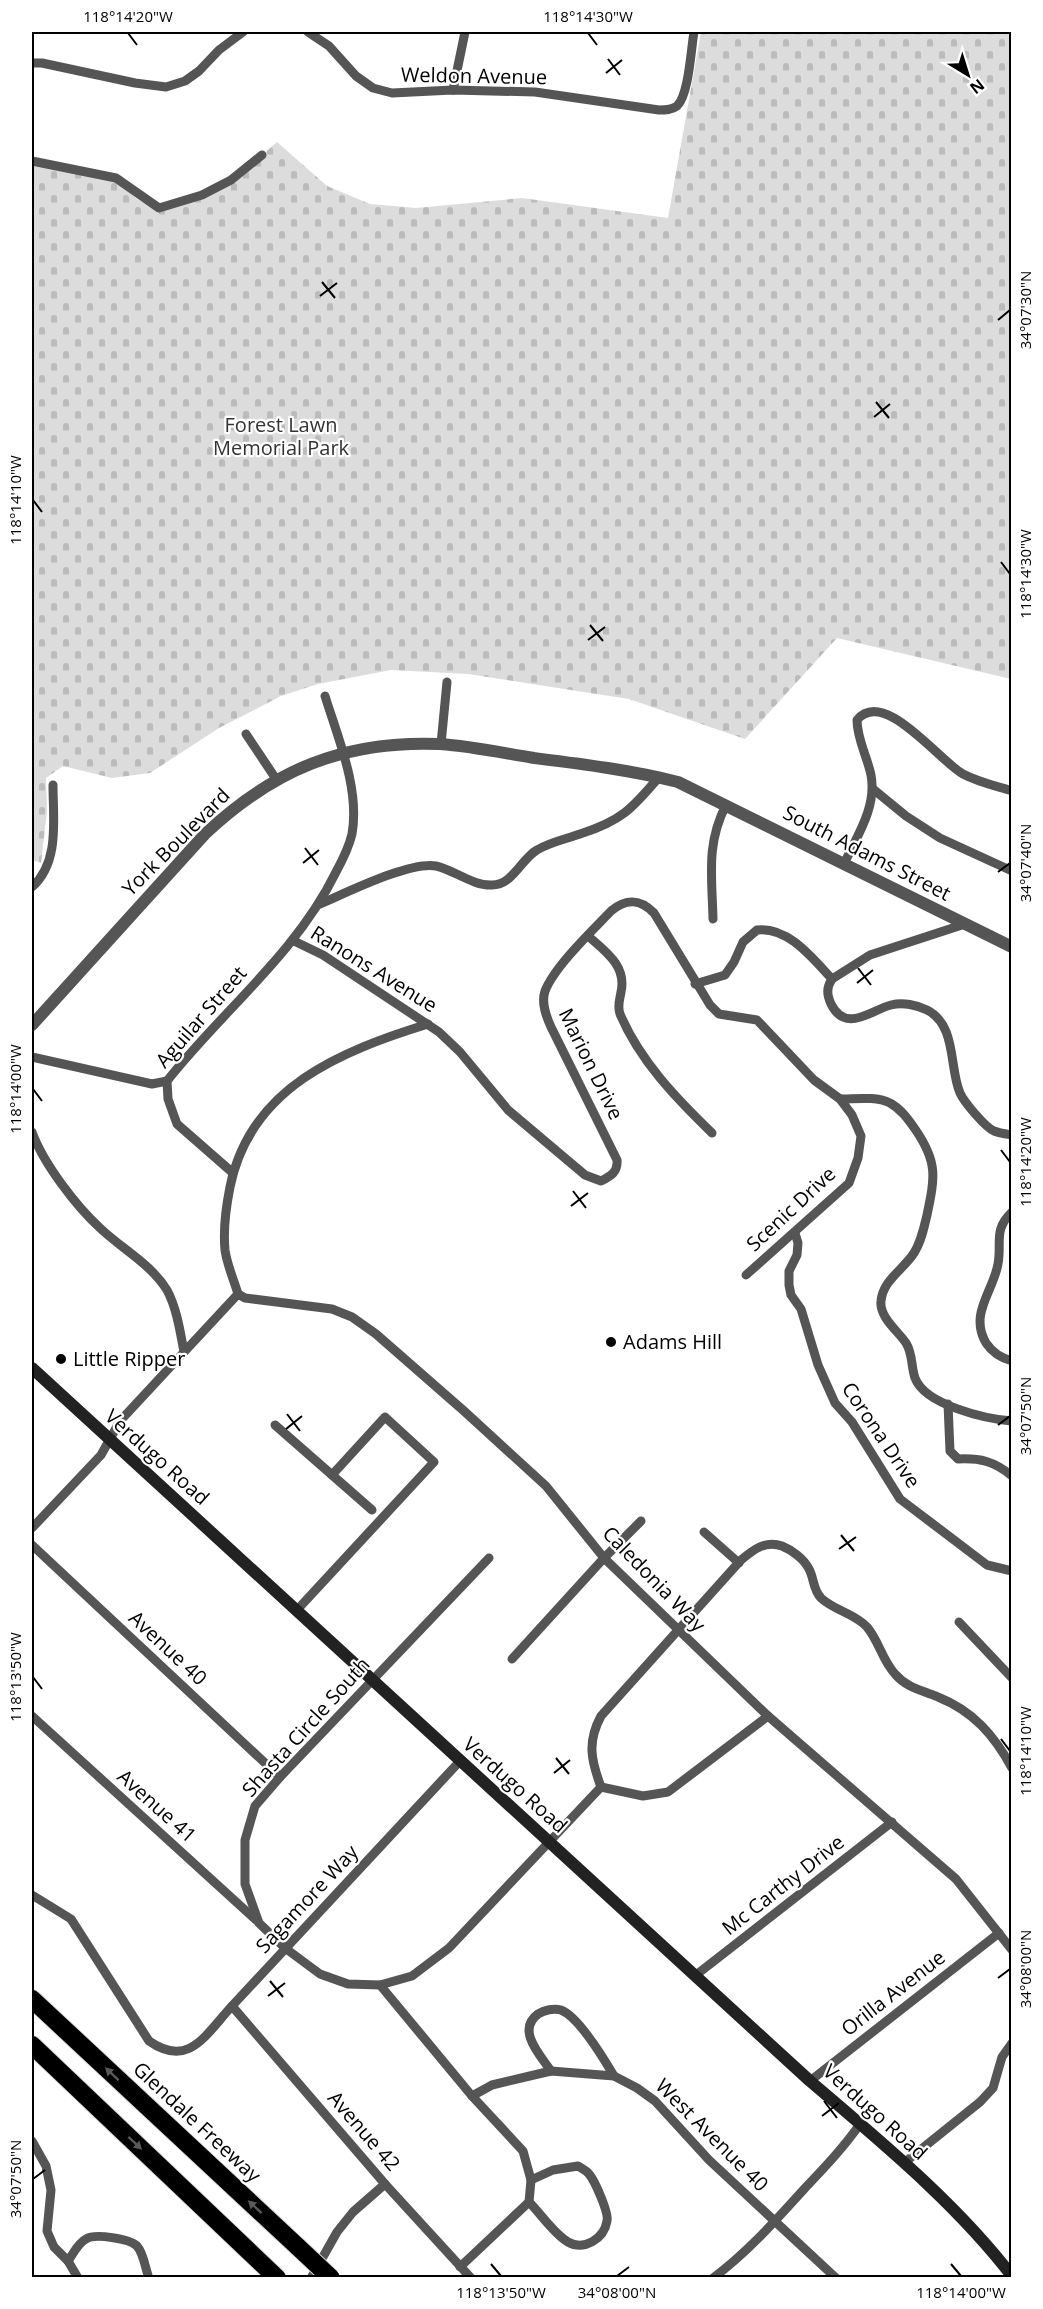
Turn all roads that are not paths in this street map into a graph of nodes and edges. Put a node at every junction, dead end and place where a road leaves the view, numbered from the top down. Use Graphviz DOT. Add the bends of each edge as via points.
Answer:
graph roads {
  1 [pos="243,32"];
  2 [pos="308,32"];
  3 [pos="465,32"];
  4 [pos="694,32"];
  5 [pos="32,63"];
  6 [pos="453,90"];
  7 [pos="262,155"];
  8 [pos="32,161"];
  9 [pos="447,682"];
  10 [pos="326,696"];
  11 [pos="246,734"];
  12 [pos="441,744"];
  13 [pos="343,753"];
  14 [pos="659,777"];
  15 [pos="276,779"];
  16 [pos="53,785"];
  17 [pos="873,789"];
  18 [pos="1011,791"];
  19 [pos="705,794"];
  20 [pos="726,805"];
  21 [pos="844,864"];
  22 [pos="1011,871"];
  23 [pos="32,887"];
  24 [pos="320,904"];
  25 [pos="712,919"];
  26 [pos="965,924"];
  27 [pos="588,936"];
  28 [pos="294,941"];
  29 [pos="1011,947"];
  30 [pos="832,979"];
  31 [pos="695,984"];
  32 [pos="428,1024"];
  33 [pos="32,1025"];
  34 [pos="32,1057"];
  35 [pos="166,1081"];
  36 [pos="840,1099"];
  37 [pos="32,1132"];
  38 [pos="712,1133"];
  39 [pos="1011,1135"];
  40 [pos="233,1173"];
  41 [pos="601,1181"];
  42 [pos="1011,1212"];
  43 [pos="795,1233"];
  44 [pos="746,1275"];
  45 [pos="238,1294"];
  46 [pos="184,1352"];
  47 [pos="1006,1360"];
  48 [pos="32,1368"];
  49 [pos="948,1404"];
  50 [pos="1011,1421"];
  51 [pos="275,1425"];
  52 [pos="109,1440"];
  53 [pos="332,1475"];
  54 [pos="1011,1476"];
  55 [pos="372,1510"];
  56 [pos="641,1521"];
  57 [pos="32,1528"];
  58 [pos="704,1532"];
  59 [pos="32,1545"];
  60 [pos="489,1558"];
  61 [pos="604,1558"];
  62 [pos="739,1563"];
  63 [pos="1011,1571"];
  64 [pos="297,1610"];
  65 [pos="959,1622"];
  66 [pos="679,1631"];
  67 [pos="512,1659"];
  68 [pos="1011,1678"];
  69 [pos="372,1680"];
  70 [pos="32,1716"];
  71 [pos="768,1716"];
  72 [pos="460,1761"];
  73 [pos="1011,1768"];
  74 [pos="280,1777"];
  75 [pos="601,1787"];
  76 [pos="892,1822"];
  77 [pos="548,1842"];
  78 [pos="32,1895"];
  79 [pos="259,1923"];
  80 [pos="999,1933"];
  81 [pos="285,1948"];
  82 [pos="1011,1950"];
  83 [pos="696,1975"];
  84 [pos="380,1985"];
  85 [pos="32,1999"];
  86 [pos="232,2006"];
  87 [pos="1011,2043"];
  88 [pos="32,2045"];
  89 [pos="550,2071"];
  90 [pos="614,2076"];
  91 [pos="810,2081"];
  92 [pos="472,2096"];
  93 [pos="860,2124"];
  94 [pos="32,2141"];
  95 [pos="904,2163"];
  96 [pos="531,2180"];
  97 [pos="385,2184"];
  98 [pos="529,2202"];
  99 [pos="775,2221"];
  100 [pos="68,2261"];
  101 [pos="460,2267"];
  102 [pos="1011,2276"];
  103 [pos="78,2277"];
  104 [pos="149,2277"];
  105 [pos="277,2277"];
  106 [pos="311,2277"];
  107 [pos="331,2277"];
  108 [pos="471,2277"];
  109 [pos="713,2277"];
  110 [pos="836,2277"];
  1 -- 5 [label="street" via="200,71 166,87"];
  2 -- 6 [label="street, Weldon Avenue" via="329,46 356,76 373,88 392,93"];
  3 -- 6 [label="street"];
  4 -- 6 [label="street, Weldon Avenue" via="685,90 678,105 670,110 535,92"];
  7 -- 8 [label="street" via="212,190 159,208 116,178"];
  9 -- 12 [label="street"];
  10 -- 13 [label="street, Ranons Avenue"];
  11 -- 15 [label="street"];
  12 -- 13 [label="street, York Boulevard" via="386,746"];
  12 -- 14 [label="street, York Boulevard"];
  13 -- 15 [label="street, York Boulevard"];
  13 -- 24 [label="street, Ranons Avenue" via="353,803 352,835"];
  14 -- 19 [label="street, York Boulevard"];
  14 -- 24 [label="street" via="620,818 535,851 504,882 481,883 434,866 420,866"];
  15 -- 33 [label="street, York Boulevard" via="205,834"];
  16 -- 23 [label="street" via="50,860"];
  17 -- 18 [label="street" via="857,720 865,712 879,711 906,725 962,773"];
  17 -- 21 [label="street" via="872,801"];
  17 -- 22 [label="street" via="932,833"];
  19 -- 20 [label="street, South Adams Street"];
  20 -- 21 [label="street, South Adams Street"];
  20 -- 25 [label="street" via="712,843"];
  21 -- 26 [label="street, South Adams Street"];
  24 -- 28 [label="street, Ranons Avenue"];
  26 -- 29 [label="street, South Adams Street"];
  26 -- 30 [label="street" via="870,955"];
  27 -- 31 [label="street, Marion Drive" via="620,903 646,905"];
  27 -- 38 [label="street" via="615,961 622,975 618,1011 634,1043 670,1092"];
  27 -- 41 [label="street, Marion Drive" via="544,992 544,1012 617,1160 614,1173"];
  28 -- 32 [label="street, Ranons Avenue" via="323,955"];
  28 -- 35 [label="street, Aguilar Street"];
  30 -- 31 [label="street" via="788,938 766,929 757,930 743,942 725,975"];
  30 -- 39 [label="street" via="828,997 835,1012 845,1018 855,1019 892,1005 913,1005 930,1011 941,1023 949,1042 960,1094 992,1130"];
  31 -- 36 [label="street, Marion Drive" via="719,1014 757,1020 814,1080"];
  32 -- 40 [label="street" via="340,1058 290,1087 262,1114"];
  32 -- 41 [label="street, Ranons Avenue" via="460,1052 508,1110 585,1175"];
  34 -- 35 [label="street" via="152,1084"];
  35 -- 40 [label="street, Aguilar Street" via="177,1124"];
  36 -- 43 [label="street, Scenic Drive" via="861,1136 858,1158 849,1183"];
  36 -- 49 [label="street" via="888,1102 907,1118 930,1152 934,1177 923,1233 914,1253 884,1287 880,1304 888,1322 907,1344 919,1384"];
  37 -- 46 [label="street" via="36,1145 76,1203 155,1274 167,1291"];
  40 -- 45 [label="street" via="224,1234 225,1253"];
  42 -- 47 [label="street" via="1000,1228 998,1263 979,1324 988,1346"];
  43 -- 44 [label="street, Scenic Drive"];
  43 -- 63 [label="street, Corona Drive" via="798,1243 789,1270 791,1295 801,1309 818,1365 835,1403 852,1422 900,1499 987,1565"];
  45 -- 46 [label="street"];
  45 -- 61 [label="street, Caledonia Way" via="245,1299 332,1309 376,1334 546,1486"];
  46 -- 52 [label="street" via="120,1422"];
  48 -- 52 [label="main road, Verdugo Road"];
  49 -- 50 [label="street" via="972,1415"];
  49 -- 54 [label="street" via="950,1451 958,1459 978,1458 998,1464"];
  51 -- 53 [label="street"];
  52 -- 57 [label="street" via="100,1455"];
  52 -- 64 [label="main road, Verdugo Road"];
  53 -- 55 [label="street"];
  53 -- 64 [label="street" via="385,1417 434,1462"];
  56 -- 61 [label="street"];
  58 -- 62 [label="street"];
  59 -- 74 [label="street, Avenue 40"];
  60 -- 69 [label="street, Shasta Circle South"];
  61 -- 66 [label="street, Caledonia Way"];
  61 -- 67 [label="street"];
  62 -- 66 [label="street"];
  62 -- 73 [label="street" via="767,1544 798,1555 809,1568 820,1597 855,1616 868,1628 896,1676 910,1687 963,1709 981,1723"];
  64 -- 69 [label="main road, Verdugo Road"];
  65 -- 68 [label="street"];
  66 -- 71 [label="street, Caledonia Way"];
  66 -- 75 [label="street" via="601,1716 593,1731 591,1749"];
  69 -- 72 [label="main road, Verdugo Road"];
  69 -- 74 [label="street, Shasta Circle South"];
  70 -- 79 [label="street, Avenue 41"];
  71 -- 75 [label="street" via="668,1792 643,1796"];
  71 -- 76 [label="street, Caledonia Way"];
  72 -- 77 [label="main road, Verdugo Road"];
  72 -- 81 [label="street, Sagamore Way"];
  74 -- 79 [label="street, Shasta Circle South" via="255,1806 244,1840 245,1884"];
  75 -- 77 [label="street, Shasta Circle South"];
  76 -- 80 [label="street, Caledonia Way" via="956,1879"];
  76 -- 83 [label="street, Mc Carthy Drive"];
  77 -- 83 [label="main road, Verdugo Road"];
  77 -- 84 [label="street, Shasta Circle South" via="449,1948 412,1976"];
  78 -- 86 [label="street, Sagamore Way" via="71,1919 149,2041 162,2050 186,2051"];
  79 -- 81 [label="street, Shasta Circle South"];
  80 -- 82 [label="street, Caledonia Way"];
  80 -- 91 [label="street, Orilla Avenue"];
  81 -- 84 [label="street, Shasta Circle South" via="320,1974 348,1984"];
  81 -- 86 [label="street, Sagamore Way"];
  83 -- 91 [label="main road, Verdugo Road"];
  84 -- 92 [label="street"];
  107 -- 85 [label="highway, Glendale Freeway, one-way, bridge"];
  86 -- 97 [label="street, Avenue 42"];
  87 -- 95 [label="street" via="987,2095"];
  88 -- 105 [label="highway, one-way"];
  89 -- 90 [label="street, West Avenue 40"];
  89 -- 90 [label="street" via="528,2032 531,2020 550,2009 561,2011 574,2021 593,2042"];
  89 -- 92 [label="street, West Avenue 40" via="506,2080"];
  90 -- 99 [label="street, West Avenue 40" via="655,2101 709,2160"];
  91 -- 93 [label="main road, Verdugo Road"];
  92 -- 96 [label="street" via="523,2151"];
  93 -- 95 [label="main road, Verdugo Road"];
  93 -- 99 [label="street"];
  94 -- 100 [label="street" via="46,2166 51,2190 47,2231 54,2247"];
  95 -- 102 [label="main road, Verdugo Road" via="974,2231"];
  96 -- 98 [label="street"];
  96 -- 98 [label="street" via="553,2170 578,2166 589,2174 608,2220 602,2234 588,2245 576,2245 567,2241"];
  97 -- 101 [label="street, Avenue 42"];
  97 -- 106 [label="street" via="337,2232"];
  98 -- 101 [label="street"];
  99 -- 109 [label="street" via="735,2262"];
  99 -- 110 [label="street, West Avenue 40"];
  100 -- 103 [label="street"];
  100 -- 104 [label="street" via="86,2238 110,2238 137,2247"];
  101 -- 108 [label="street, Avenue 42"];
}
